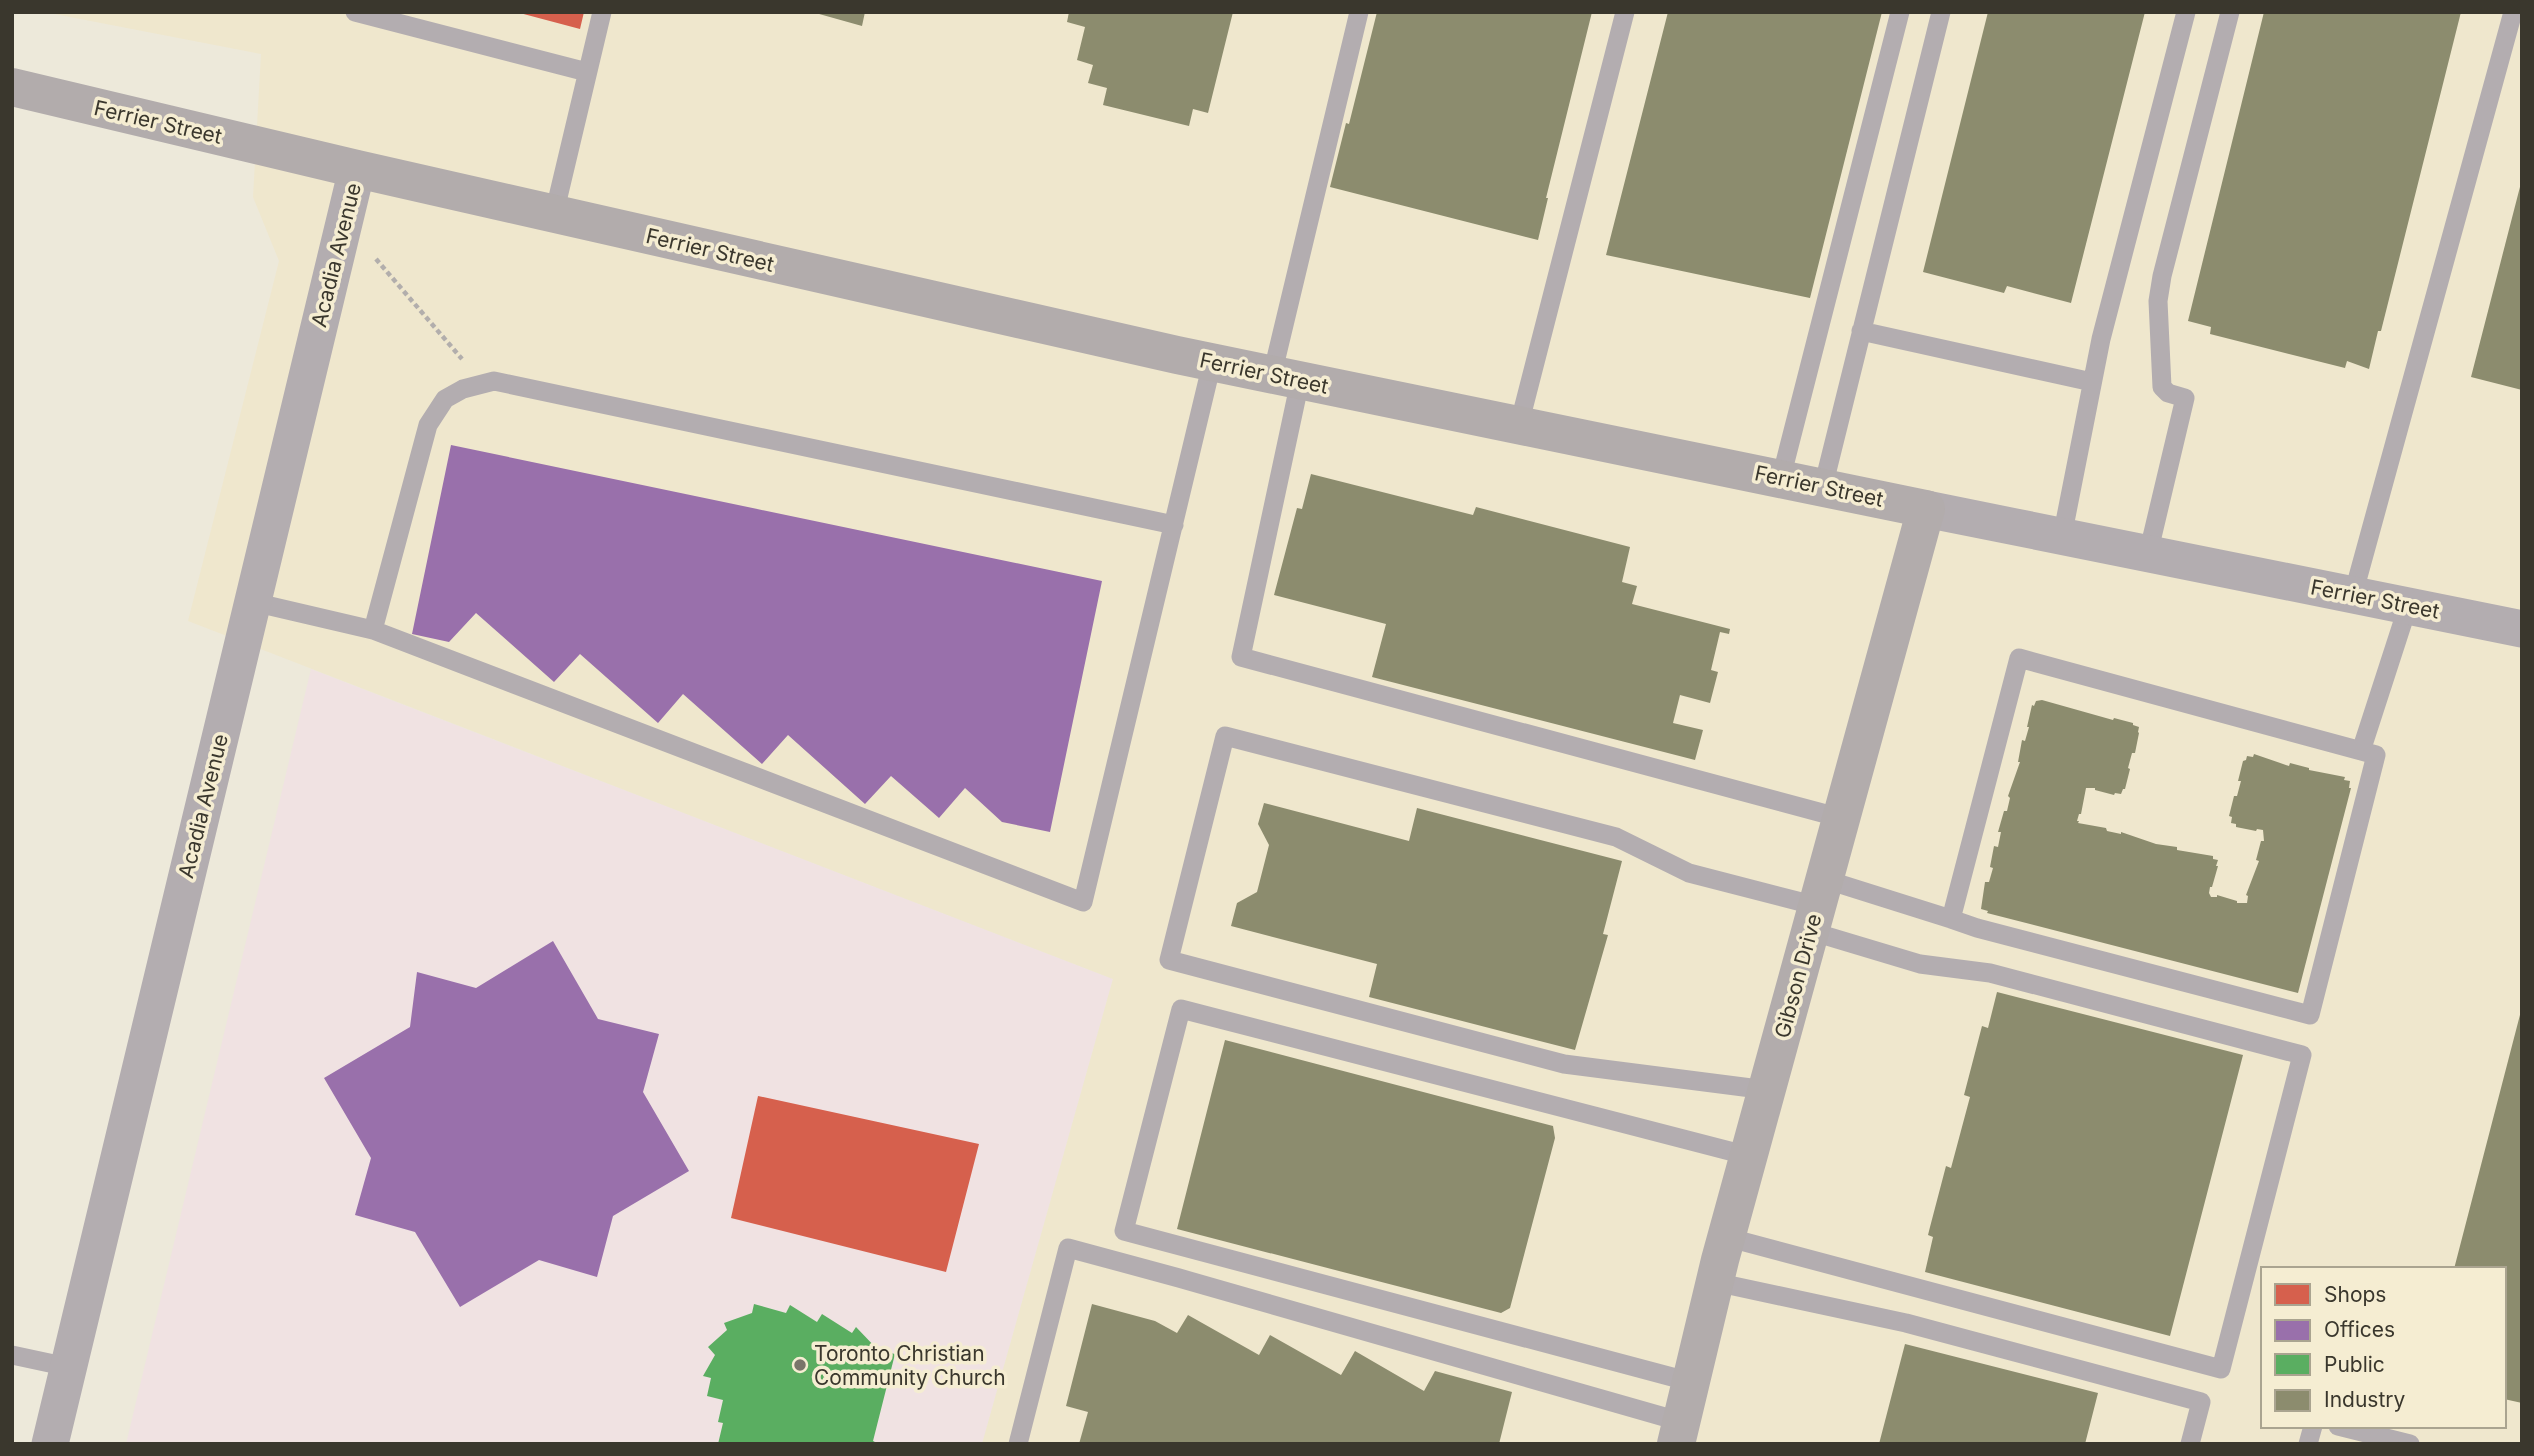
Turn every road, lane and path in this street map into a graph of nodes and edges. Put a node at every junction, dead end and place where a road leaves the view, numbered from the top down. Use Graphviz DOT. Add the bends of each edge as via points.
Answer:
graph roads {
  1 [pos="355,12"];
  2 [pos="601,12"];
  3 [pos="1359,12"];
  4 [pos="1625,12"];
  5 [pos="1900,12"];
  6 [pos="1941,12"];
  7 [pos="2186,12"];
  8 [pos="2230,12"];
  9 [pos="2513,12"];
  10 [pos="587,72"];
  11 [pos="12,87"];
  12 [pos="357,169"];
  13 [pos="554,214"];
  14 [pos="344,222"];
  15 [pos="1861,331"];
  16 [pos="1213,363"];
  17 [pos="1286,378"];
  18 [pos="2092,382"];
  19 [pos="483,383"];
  20 [pos="1519,425"];
  21 [pos="1782,478"];
  22 [pos="1823,487"];
  23 [pos="1926,509"];
  24 [pos="1174,525"];
  25 [pos="2062,537"];
  26 [pos="2148,554"];
  27 [pos="2353,595"];
  28 [pos="253,601"];
  29 [pos="2407,606"];
  30 [pos="2522,629"];
  31 [pos="373,630"];
  32 [pos="2361,751"];
  33 [pos="1841,818"];
  34 [pos="1817,906"];
  35 [pos="1951,919"];
  36 [pos="1767,1090"];
  37 [pos="1749,1156"];
  38 [pos="1726,1237"];
  39 [pos="1715,1282"];
  40 [pos="12,1355"];
  41 [pos="68,1367"];
  42 [pos="1691,1382"];
  43 [pos="2346,1428"];
  44 [pos="1679,1433"];
  45 [pos="50,1444"];
  46 [pos="1018,1444"];
  47 [pos="2190,1444"];
  48 [pos="2410,1444"];
  1 -- 10 [label="lane"];
  2 -- 10 [label="lane"];
  3 -- 17 [label="lane"];
  4 -- 20 [label="lane"];
  5 -- 21 [label="lane"];
  6 -- 15 [label="lane"];
  7 -- 18 [label="lane"];
  8 -- 26 [label="lane" via="2158,301 2162,387 2185,398"];
  9 -- 27 [label="lane"];
  10 -- 13 [label="lane"];
  11 -- 12 [label="main road, Ferrier Street"];
  12 -- 13 [label="main road, Ferrier Street"];
  12 -- 14 [label="street, Acadia Avenue"];
  13 -- 16 [label="main road, Ferrier Street"];
  14 -- 19 [label="path"];
  14 -- 28 [label="street, Acadia Avenue"];
  15 -- 18 [label="lane"];
  15 -- 22 [label="lane"];
  16 -- 17 [label="main road, Ferrier Street"];
  16 -- 24 [label="lane"];
  17 -- 20 [label="main road, Ferrier Street"];
  17 -- 33 [label="lane" via="1241,657"];
  18 -- 25 [label="lane"];
  19 -- 24 [label="lane" via="494,381"];
  19 -- 31 [label="lane" via="445,399 428,425"];
  20 -- 21 [label="main road, Ferrier Street"];
  21 -- 22 [label="main road, Ferrier Street"];
  22 -- 23 [label="main road, Ferrier Street"];
  23 -- 25 [label="street, Ferrier Street"];
  23 -- 33 [label="main road, Gibson Drive"];
  24 -- 31 [label="lane" via="1083,902"];
  25 -- 26 [label="street, Ferrier Street"];
  26 -- 27 [label="street, Ferrier Street"];
  27 -- 29 [label="street, Ferrier Street"];
  28 -- 31 [label="lane"];
  28 -- 41 [label="street, Acadia Avenue"];
  29 -- 30 [label="street, Ferrier Street"];
  29 -- 32 [label="lane"];
  32 -- 35 [label="lane" via="2018,659"];
  32 -- 35 [label="lane" via="2376,755 2311,1015"];
  33 -- 34 [label="main road, Gibson Drive"];
  34 -- 35 [label="lane"];
  34 -- 36 [label="main road, Gibson Drive"];
  34 -- 36 [label="lane" via="1689,873 1616,836 1225,736 1169,960 1564,1064"];
  34 -- 38 [label="lane" via="1929,966 1990,973 2302,1055 2221,1370"];
  36 -- 37 [label="main road, Gibson Drive"];
  37 -- 38 [label="main road, Gibson Drive"];
  37 -- 42 [label="lane" via="1181,1009 1124,1231"];
  38 -- 39 [label="main road, Gibson Drive"];
  39 -- 42 [label="main road, Gibson Drive"];
  39 -- 47 [label="lane" via="1906,1323 2201,1402"];
  40 -- 41 [label="lane"];
  41 -- 45 [label="street, Acadia Avenue"];
  42 -- 44 [label="main road, Gibson Drive"];
  43 -- 48 [label="lane"];
  44 -- 46 [label="lane" via="1192,1281 1068,1248"];
}
